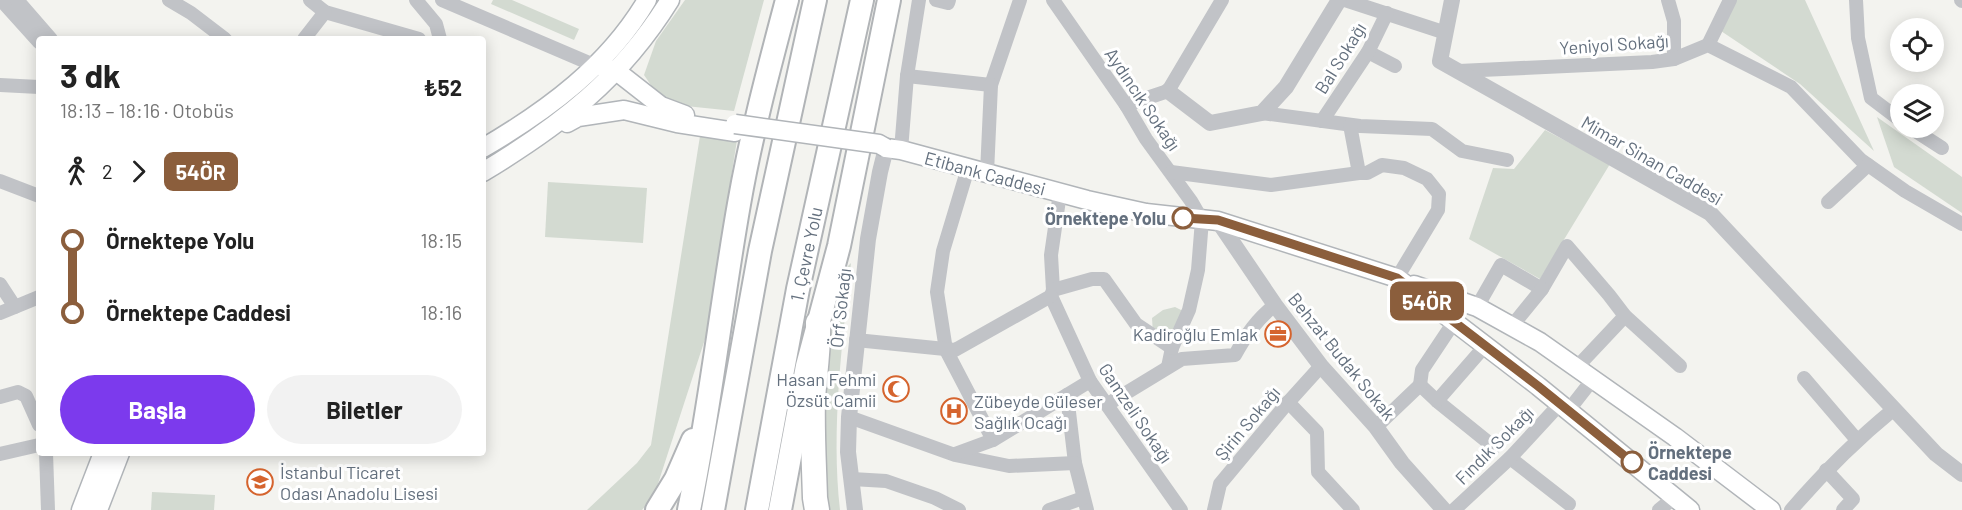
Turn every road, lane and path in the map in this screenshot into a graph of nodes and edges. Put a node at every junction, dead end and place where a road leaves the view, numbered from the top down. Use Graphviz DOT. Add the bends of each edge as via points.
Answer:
graph roads {
  1 [pos="1,0"];
  2 [pos="17,0"];
  3 [pos="169,0"];
  4 [pos="310,0"];
  5 [pos="416,0"];
  6 [pos="442,0"];
  7 [pos="647,0"];
  8 [pos="670,0"];
  9 [pos="787,0"];
  10 [pos="815,0"];
  11 [pos="862,0"];
  12 [pos="889,0"];
  13 [pos="919,0"];
  14 [pos="936,0"];
  15 [pos="949,0"];
  16 [pos="1020,0"];
  17 [pos="1053,0"];
  18 [pos="1222,0"];
  19 [pos="1339,0"];
  20 [pos="1345,0"];
  21 [pos="1452,0"];
  22 [pos="1668,0"];
  23 [pos="1730,0"];
  24 [pos="1856,0"];
  25 [pos="325,12"];
  26 [pos="1388,13"];
  27 [pos="1446,33"];
  28 [pos="48,36"];
  29 [pos="221,36"];
  30 [pos="306,36"];
  31 [pos="409,36"];
  32 [pos="439,36"];
  33 [pos="36,39"];
  34 [pos="1708,45"];
  35 [pos="634,50"];
  36 [pos="1368,52"];
  37 [pos="1674,59"];
  38 [pos="1395,66"];
  39 [pos="1459,71"];
  40 [pos="605,73"];
  41 [pos="907,76"];
  42 [pos="0,85"];
  43 [pos="991,85"];
  44 [pos="36,87"];
  45 [pos="638,88"];
  46 [pos="1168,91"];
  47 [pos="1126,105"];
  48 [pos="624,110"];
  49 [pos="1262,113"];
  50 [pos="1890,113"];
  51 [pos="1322,121"];
  52 [pos="1350,125"];
  53 [pos="735,128"];
  54 [pos="541,136"];
  55 [pos="1926,138"];
  56 [pos="486,146"];
  57 [pos="1941,148"];
  58 [pos="893,149"];
  59 [pos="1507,160"];
  60 [pos="1868,165"];
  61 [pos="968,168"];
  62 [pos="486,170"];
  63 [pos="1171,172"];
  64 [pos="987,173"];
  65 [pos="1359,174"];
  66 [pos="0,181"];
  67 [pos="1060,193"];
  68 [pos="36,195"];
  69 [pos="1828,202"];
  70 [pos="1210,220"];
  71 [pos="1962,224"];
  72 [pos="1397,278"];
  73 [pos="0,284"];
  74 [pos="1542,289"];
  75 [pos="1052,293"];
  76 [pos="36,298"];
  77 [pos="1275,304"];
  78 [pos="15,307"];
  79 [pos="1477,307"];
  80 [pos="0,312"];
  81 [pos="1625,316"];
  82 [pos="818,323"];
  83 [pos="1458,325"];
  84 [pos="1512,326"];
  85 [pos="856,340"];
  86 [pos="1485,346"];
  87 [pos="1172,348"];
  88 [pos="946,350"];
  89 [pos="715,351"];
  90 [pos="1321,366"];
  91 [pos="1680,366"];
  92 [pos="1168,367"];
  93 [pos="1577,367"];
  94 [pos="1804,378"];
  95 [pos="1593,379"];
  96 [pos="1090,381"];
  97 [pos="1420,385"];
  98 [pos="1067,395"];
  99 [pos="0,397"];
  100 [pos="1437,401"];
  101 [pos="1288,402"];
  102 [pos="1108,404"];
  103 [pos="1564,408"];
  104 [pos="1894,409"];
  105 [pos="849,417"];
  106 [pos="36,418"];
  107 [pos="1376,427"];
  108 [pos="993,440"];
  109 [pos="1857,440"];
  110 [pos="36,446"];
  111 [pos="1494,447"];
  112 [pos="0,454"];
  113 [pos="955,455"];
  114 [pos="46,456"];
  115 [pos="102,456"];
  116 [pos="119,456"];
  117 [pos="1510,458"];
  118 [pos="1074,463"];
  119 [pos="1826,470"];
  120 [pos="1962,474"];
  121 [pos="852,480"];
  122 [pos="1675,497"];
  123 [pos="1085,504"];
  124 [pos="1569,504"];
  125 [pos="48,510"];
  126 [pos="81,510"];
  127 [pos="98,510"];
  128 [pos="657,510"];
  129 [pos="689,510"];
  130 [pos="713,510"];
  131 [pos="757,510"];
  132 [pos="780,510"];
  133 [pos="817,510"];
  134 [pos="855,510"];
  135 [pos="959,510"];
  136 [pos="1049,510"];
  137 [pos="1181,510"];
  138 [pos="1214,510"];
  139 [pos="1353,510"];
  140 [pos="1444,510"];
  141 [pos="1454,510"];
  142 [pos="1659,510"];
  143 [pos="1690,510"];
  144 [pos="1771,510"];
  145 [pos="1791,510"];
  146 [pos="1843,510"];
  1 -- 33 [label="street"];
  2 -- 28 [label="street"];
  3 -- 29 [label="street"];
  4 -- 25 [label="street"];
  5 -- 32 [label="street" via="436,24"];
  6 -- 40 [label="street"];
  7 -- 40 [label="main road" via="626,30"];
  8 -- 35 [label="main road"];
  9 -- 89 [label="highway" via="757,114"];
  10 -- 130 [label="highway" via="760,251"];
  11 -- 131 [label="highway, 1. Çevre Yolu" via="798,289"];
  12 -- 82 [label="highway" via="841,235"];
  13 -- 41 [label="street"];
  14 -- 15 [label="street"];
  16 -- 43 [label="street"];
  17 -- 47 [label="street, Aydıncık Sokağı"];
  18 -- 46 [label="street"];
  19 -- 49 [label="street" via="1286,87"];
  20 -- 26 [label="street"];
  21 -- 27 [label="street, Mimar Sinan Caddesi"];
  22 -- 37 [label="street" via="1674,21"];
  23 -- 34 [label="street"];
  24 -- 50 [label="street" via="1858,38 1871,99"];
  25 -- 30 [label="street"];
  25 -- 31 [label="street"];
  26 -- 27 [label="street"];
  26 -- 36 [label="street, Bal Sokağı"];
  27 -- 39 [label="street, Mimar Sinan Caddesi" via="1440,61"];
  34 -- 37 [label="street, Yeniyol Sokağı"];
  34 -- 60 [label="street" via="1791,87"];
  35 -- 40 [label="main road"];
  35 -- 45 [label="main road"];
  36 -- 38 [label="street"];
  36 -- 51 [label="street, Bal Sokağı"];
  37 -- 39 [label="street, Yeniyol Sokağı"];
  39 -- 104 [label="street, Mimar Sinan Caddesi" via="1710,213"];
  40 -- 45 [label="main road, Etibank Caddesi"];
  40 -- 48 [label="main road"];
  40 -- 54 [label="main road" via="569,115"];
  40 -- 56 [label="main road"];
  41 -- 43 [label="street"];
  41 -- 58 [label="street"];
  42 -- 44 [label="street"];
  43 -- 64 [label="street"];
  45 -- 53 [label="main road, Etibank Caddesi" via="675,112"];
  46 -- 47 [label="street"];
  46 -- 49 [label="street" via="1210,123"];
  47 -- 63 [label="street, Aydıncık Sokağı"];
  48 -- 53 [label="main road, Etibank Caddesi" via="677,123"];
  48 -- 54 [label="main road" via="578,117"];
  49 -- 51 [label="street"];
  51 -- 52 [label="street"];
  52 -- 59 [label="street" via="1432,129 1462,151"];
  52 -- 65 [label="street"];
  53 -- 58 [label="main road, Etibank Caddesi" via="878,151"];
  54 -- 62 [label="main road"];
  55 -- 57 [label="street"];
  58 -- 61 [label="main road, Etibank Caddesi"];
  58 -- 85 [label="street, Örf Sokağı" via="880,172"];
  60 -- 69 [label="street"];
  60 -- 71 [label="street"];
  61 -- 64 [label="main road, Etibank Caddesi"];
  61 -- 88 [label="street" via="943,251 937,292"];
  63 -- 65 [label="street" via="1271,185"];
  63 -- 70 [label="street, Aydıncık Sokağı"];
  64 -- 67 [label="main road, Etibank Caddesi"];
  65 -- 72 [label="street" via="1382,165 1404,168 1428,179 1439,194 1438,210"];
  66 -- 68 [label="street"];
  67 -- 70 [label="main road, Etibank Caddesi" via="1146,213"];
  67 -- 75 [label="street, Gamzeli Sokağı" via="1051,255"];
  70 -- 72 [label="main road, Etibank Caddesi"];
  70 -- 77 [label="street, Behzat Budak Sokak"];
  70 -- 87 [label="street" via="1189,310"];
  72 -- 79 [label="main road"];
  72 -- 83 [label="main road, Etibank Caddesi"];
  73 -- 78 [label="street"];
  74 -- 79 [label="street" via="1501,265"];
  74 -- 81 [label="street" via="1567,246"];
  74 -- 84 [label="street"];
  75 -- 87 [label="street" via="1092,279 1104,279 1137,324"];
  75 -- 88 [label="street" via="955,350"];
  75 -- 96 [label="street, Gamzeli Sokağı"];
  76 -- 78 [label="street"];
  77 -- 90 [label="street, Behzat Budak Sokak"];
  77 -- 92 [label="street" via="1261,315 1235,356 1192,357"];
  78 -- 80 [label="street"];
  79 -- 83 [label="main road"];
  79 -- 84 [label="main road"];
  81 -- 91 [label="street"];
  81 -- 93 [label="street"];
  82 -- 132 [label="highway"];
  82 -- 133 [label="highway" via="812,420"];
  83 -- 86 [label="main road, Etibank Caddesi"];
  83 -- 97 [label="street" via="1422,369"];
  84 -- 93 [label="main road"];
  85 -- 88 [label="street"];
  85 -- 105 [label="street, Örf Sokağı"];
  86 -- 100 [label="street"];
  86 -- 103 [label="main road, Etibank Caddesi"];
  87 -- 92 [label="street"];
  88 -- 108 [label="street"];
  89 -- 128 [label="highway" via="697,430 676,479"];
  89 -- 129 [label="highway"];
  90 -- 101 [label="street, Şirin Sokağı"];
  90 -- 107 [label="street, Behzat Budak Sokak"];
  92 -- 102 [label="street"];
  93 -- 95 [label="main road"];
  94 -- 109 [label="street"];
  95 -- 103 [label="street"];
  95 -- 144 [label="main road"];
  96 -- 98 [label="street"];
  96 -- 102 [label="street, Gamzeli Sokağı"];
  97 -- 100 [label="street"];
  97 -- 107 [label="street"];
  98 -- 108 [label="street"];
  98 -- 118 [label="street"];
  99 -- 106 [label="street" via="18,392 26,396"];
  100 -- 111 [label="street"];
  101 -- 138 [label="street, Şirin Sokağı" via="1220,484"];
  101 -- 139 [label="street" via="1317,432 1318,472"];
  102 -- 137 [label="street, Gamzeli Sokağı"];
  103 -- 117 [label="street, Fındık Sokağı"];
  103 -- 122 [label="main road, Etibank Caddesi"];
  104 -- 109 [label="street"];
  104 -- 120 [label="street, Mimar Sinan Caddesi" via="1936,454"];
  105 -- 113 [label="street"];
  105 -- 121 [label="street, Örf Sokağı"];
  107 -- 140 [label="street, Behzat Budak Sokak"];
  108 -- 113 [label="street"];
  109 -- 119 [label="street"];
  110 -- 112 [label="street"];
  113 -- 118 [label="street" via="1009,466"];
  114 -- 125 [label="street"];
  115 -- 126 [label="main road"];
  116 -- 127 [label="main road"];
  117 -- 124 [label="street"];
  117 -- 141 [label="street, Fındık Sokağı"];
  118 -- 123 [label="street"];
  119 -- 145 [label="street"];
  119 -- 146 [label="street" via="1853,499"];
  121 -- 134 [label="street, Örf Sokağı"];
  121 -- 135 [label="street" via="886,482"];
  122 -- 142 [label="street"];
  122 -- 143 [label="main road, Etibank Caddesi"];
  123 -- 136 [label="street"];
}
